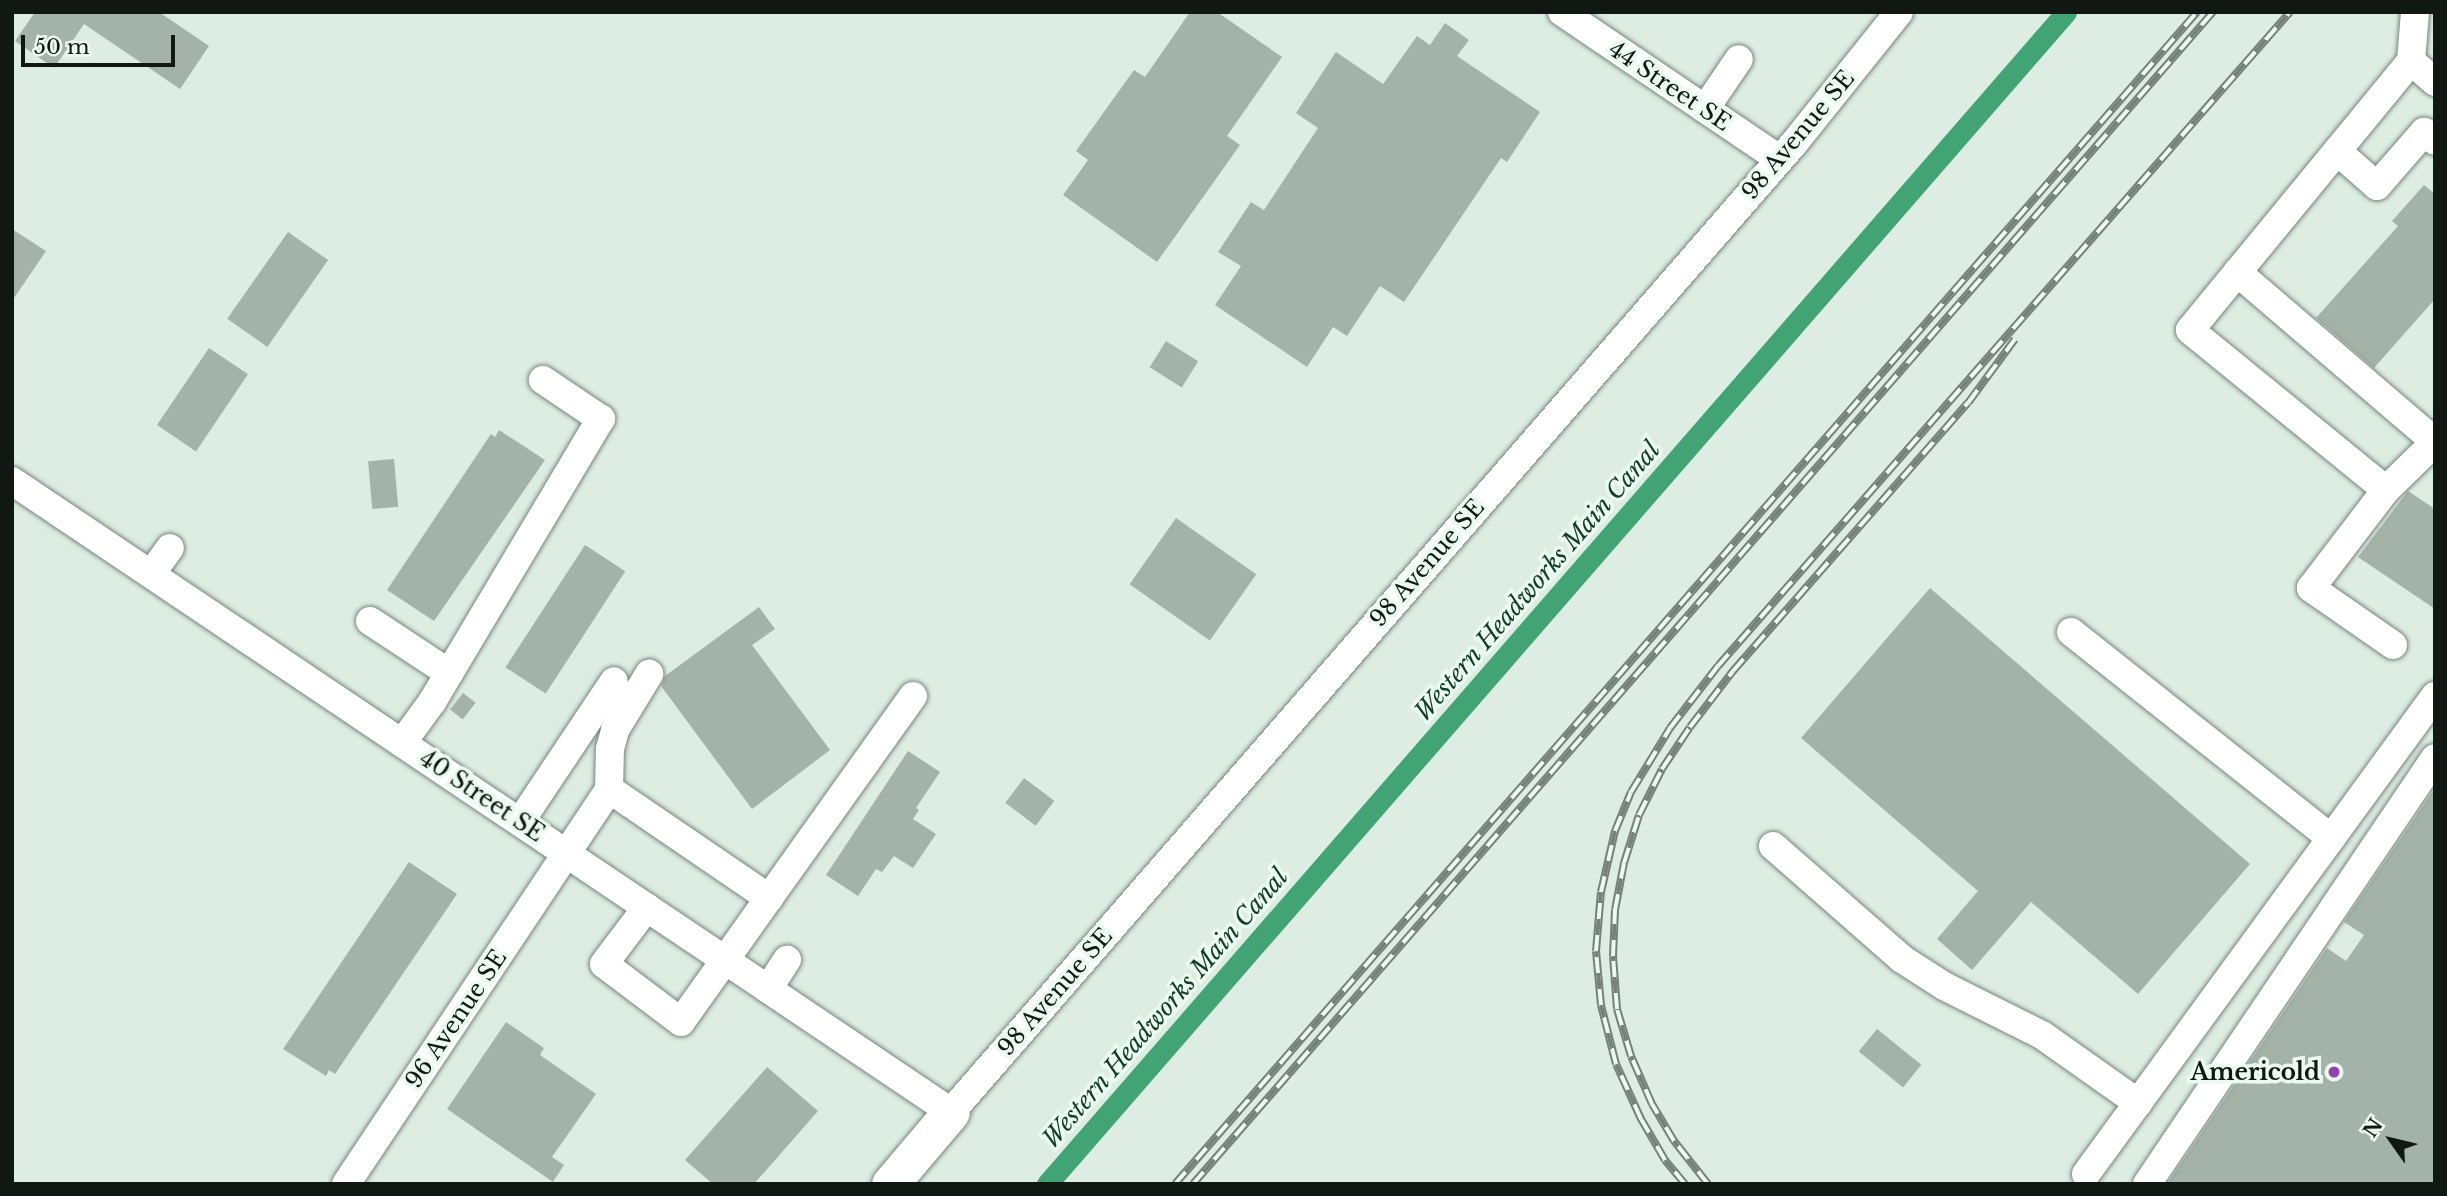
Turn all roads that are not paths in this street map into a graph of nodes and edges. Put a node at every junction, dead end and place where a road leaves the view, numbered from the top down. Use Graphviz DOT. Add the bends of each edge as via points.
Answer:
graph roads {
  1 [pos="1562,12"];
  2 [pos="1899,12"];
  3 [pos="2414,12"];
  4 [pos="1739,59"];
  5 [pos="2411,61"];
  6 [pos="2435,82"];
  7 [pos="1706,109"];
  8 [pos="2435,141"];
  9 [pos="2337,151"];
  10 [pos="1779,159"];
  11 [pos="2238,272"];
  12 [pos="543,380"];
  13 [pos="2435,442"];
  14 [pos="12,481"];
  15 [pos="2386,490"];
  16 [pos="170,548"];
  17 [pos="151,574"];
  18 [pos="370,621"];
  19 [pos="2071,632"];
  20 [pos="2393,645"];
  21 [pos="449,673"];
  22 [pos="649,674"];
  23 [pos="614,681"];
  24 [pos="913,696"];
  25 [pos="2435,696"];
  26 [pos="402,743"];
  27 [pos="2435,758"];
  28 [pos="609,789"];
  29 [pos="520,822"];
  30 [pos="2331,838"];
  31 [pos="1773,846"];
  32 [pos="567,854"];
  33 [pos="769,898"];
  34 [pos="647,907"];
  35 [pos="787,960"];
  36 [pos="727,961"];
  37 [pos="768,989"];
  38 [pos="2138,1103"];
  39 [pos="951,1112"];
  40 [pos="2086,1174"];
  41 [pos="346,1184"];
  42 [pos="890,1184"];
  43 [pos="2147,1184"];
  1 -- 7 [label="street, 44 Street SE"];
  2 -- 10 [label="street, 98 Avenue SE"];
  3 -- 5 [label="street"];
  4 -- 7 [label="street"];
  5 -- 6 [label="street"];
  5 -- 9 [label="street"];
  7 -- 10 [label="street, 44 Street SE"];
  8 -- 9 [label="street" via="2424,132 2377,186"];
  9 -- 11 [label="street"];
  10 -- 39 [label="street, 98 Avenue SE"];
  11 -- 13 [label="street"];
  11 -- 15 [label="street" via="2190,330"];
  12 -- 21 [label="street" via="601,419"];
  13 -- 15 [label="street"];
  14 -- 17 [label="street, 40 Street SE"];
  15 -- 20 [label="street" via="2311,588"];
  16 -- 17 [label="street"];
  17 -- 26 [label="street, 40 Street SE"];
  18 -- 21 [label="street"];
  19 -- 30 [label="street"];
  21 -- 26 [label="street"];
  22 -- 28 [label="street" via="615,730"];
  23 -- 29 [label="street"];
  24 -- 33 [label="street"];
  25 -- 30 [label="street"];
  26 -- 29 [label="street, 40 Street SE"];
  27 -- 43 [label="street"];
  28 -- 32 [label="street, 96 Avenue SE"];
  28 -- 33 [label="street"];
  29 -- 32 [label="street, 40 Street SE"];
  30 -- 38 [label="street"];
  31 -- 38 [label="street" via="1902,959 1944,986 2042,1035"];
  32 -- 34 [label="street, 40 Street SE"];
  32 -- 41 [label="street, 96 Avenue SE"];
  33 -- 36 [label="street"];
  34 -- 36 [label="street, 40 Street SE"];
  34 -- 36 [label="street" via="604,964 681,1022"];
  35 -- 37 [label="street"];
  36 -- 37 [label="street, 40 Street SE"];
  37 -- 39 [label="street, 40 Street SE"];
  38 -- 40 [label="street"];
  39 -- 42 [label="main road"];
}
